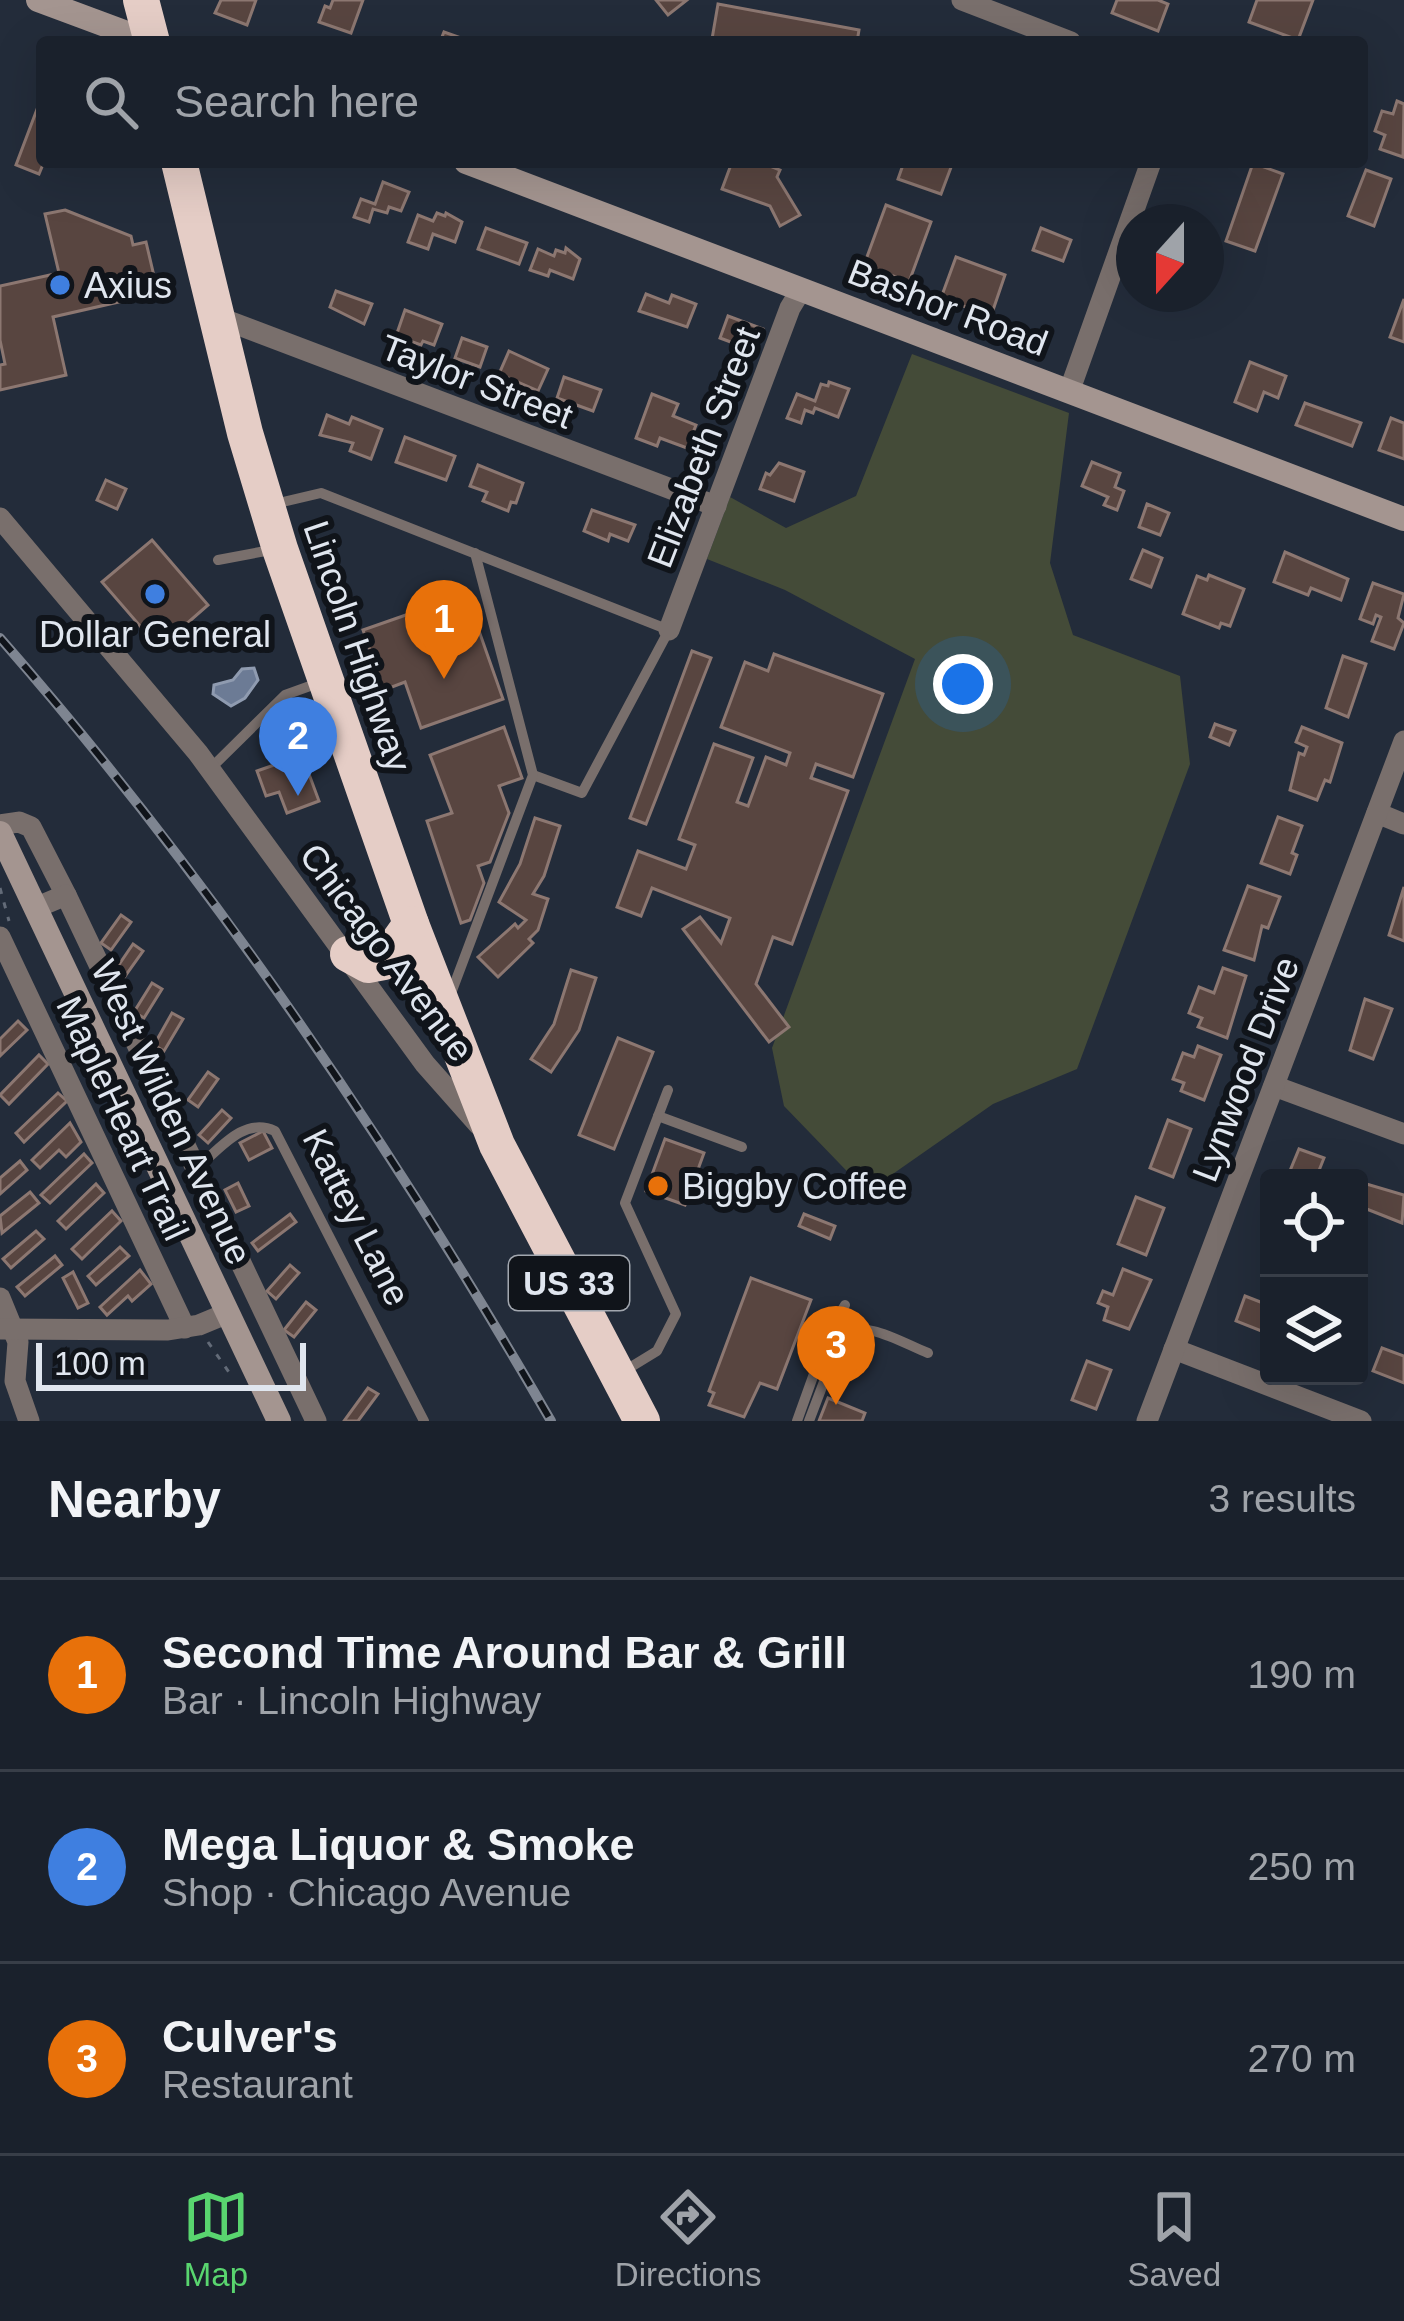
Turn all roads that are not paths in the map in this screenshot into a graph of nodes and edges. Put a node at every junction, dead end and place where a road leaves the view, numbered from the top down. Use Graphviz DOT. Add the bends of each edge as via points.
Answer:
graph roads {
  1 [pos="38,0"];
  2 [pos="141,0"];
  3 [pos="962,0"];
  4 [pos="136,36"];
  5 [pos="150,36"];
  6 [pos="1055,36"];
  7 [pos="179,168"];
  8 [pos="482,168"];
  9 [pos="1149,168"];
  10 [pos="801,290"];
  11 [pos="215,316"];
  12 [pos="1069,392"];
  13 [pos="267,506"];
  14 [pos="716,506"];
  15 [pos="0,518"];
  16 [pos="1404,519"];
  17 [pos="280,549"];
  18 [pos="475,553"];
  19 [pos="218,560"];
  20 [pos="669,630"];
  21 [pos="324,680"];
  22 [pos="1404,741"];
  23 [pos="209,769"];
  24 [pos="533,775"];
  25 [pos="1377,813"];
  26 [pos="1404,824"];
  27 [pos="0,829"];
  28 [pos="66,895"];
  29 [pos="35,908"];
  30 [pos="411,924"];
  31 [pos="0,937"];
  32 [pos="348,954"];
  33 [pos="445,1010"];
  34 [pos="1274,1086"];
  35 [pos="668,1090"];
  36 [pos="658,1116"];
  37 [pos="1404,1134"];
  38 [pos="496,1144"];
  39 [pos="742,1147"];
  40 [pos="194,1171"];
  41 [pos="218,1219"];
  42 [pos="190,1232"];
  43 [pos="0,1298"];
  44 [pos="845,1305"];
  45 [pos="228,1313"];
  46 [pos="7,1328"];
  47 [pos="185,1328"];
  48 [pos="1174,1349"];
  49 [pos="928,1352"];
  50 [pos="618,1374"];
  51 [pos="29,1421"];
  52 [pos="279,1421"];
  53 [pos="316,1421"];
  54 [pos="424,1421"];
  55 [pos="642,1421"];
  56 [pos="797,1421"];
  57 [pos="809,1421"];
  58 [pos="1147,1421"];
  59 [pos="1361,1421"];
  1 -- 4 [label="street"];
  2 -- 5 [label="highway"];
  3 -- 6 [label="street"];
  7 -- 11 [label="highway, Lincoln Highway / US 33"];
  8 -- 10 [label="street, Bashor Road"];
  9 -- 12 [label="street"];
  10 -- 12 [label="street, Bashor Road"];
  10 -- 14 [label="street, Elizabeth Street"];
  11 -- 13 [label="highway, Lincoln Highway / US 33"];
  11 -- 14 [label="street, Taylor Street"];
  12 -- 16 [label="street, Bashor Road"];
  13 -- 17 [label="highway, Lincoln Highway / US 33"];
  13 -- 18 [label="lane" via="321,493"];
  14 -- 20 [label="street, Elizabeth Street"];
  15 -- 23 [label="street, Chicago Avenue"];
  17 -- 19 [label="lane"];
  17 -- 21 [label="highway, Lincoln Highway / US 33"];
  18 -- 20 [label="lane"];
  18 -- 24 [label="lane"];
  20 -- 24 [label="lane" via="582,793"];
  21 -- 23 [label="lane" via="285,695"];
  21 -- 30 [label="highway, Lincoln Highway / US 33"];
  22 -- 25 [label="street, Lynwood Drive"];
  23 -- 32 [label="street, Chicago Avenue"];
  24 -- 33 [label="lane"];
  25 -- 26 [label="street"];
  25 -- 34 [label="street, Lynwood Drive"];
  27 -- 28 [label="street" via="31,827"];
  27 -- 29 [label="street, West Wilden Avenue"];
  28 -- 29 [label="street"];
  28 -- 40 [label="street"];
  29 -- 42 [label="street, West Wilden Avenue"];
  30 -- 32 [label="highway" via="384,962"];
  30 -- 33 [label="highway, Lincoln Highway / US 33"];
  31 -- 47 [label="street, MapleHeart Trail"];
  32 -- 38 [label="street, Chicago Avenue" via="425,1064"];
  33 -- 38 [label="highway, Lincoln Highway / US 33"];
  34 -- 37 [label="street"];
  34 -- 48 [label="street, Lynwood Drive"];
  35 -- 36 [label="lane"];
  36 -- 39 [label="lane"];
  36 -- 50 [label="lane" via="625,1203 676,1314 657,1351"];
  38 -- 50 [label="highway, US 33"];
  40 -- 41 [label="street"];
  40 -- 54 [label="lane, Kattey Lane" via="246,1127 275,1130"];
  41 -- 42 [label="street"];
  41 -- 53 [label="street"];
  42 -- 45 [label="street, West Wilden Avenue"];
  43 -- 46 [label="street"];
  44 -- 56 [label="lane"];
  45 -- 47 [label="street"];
  45 -- 52 [label="street, West Wilden Avenue"];
  46 -- 47 [label="street"];
  46 -- 51 [label="street" via="18,1342 15,1381"];
  48 -- 58 [label="street, Lynwood Drive"];
  48 -- 59 [label="street"];
  49 -- 57 [label="lane" via="863,1328 848,1331"];
  50 -- 55 [label="highway, US 33"];
}
